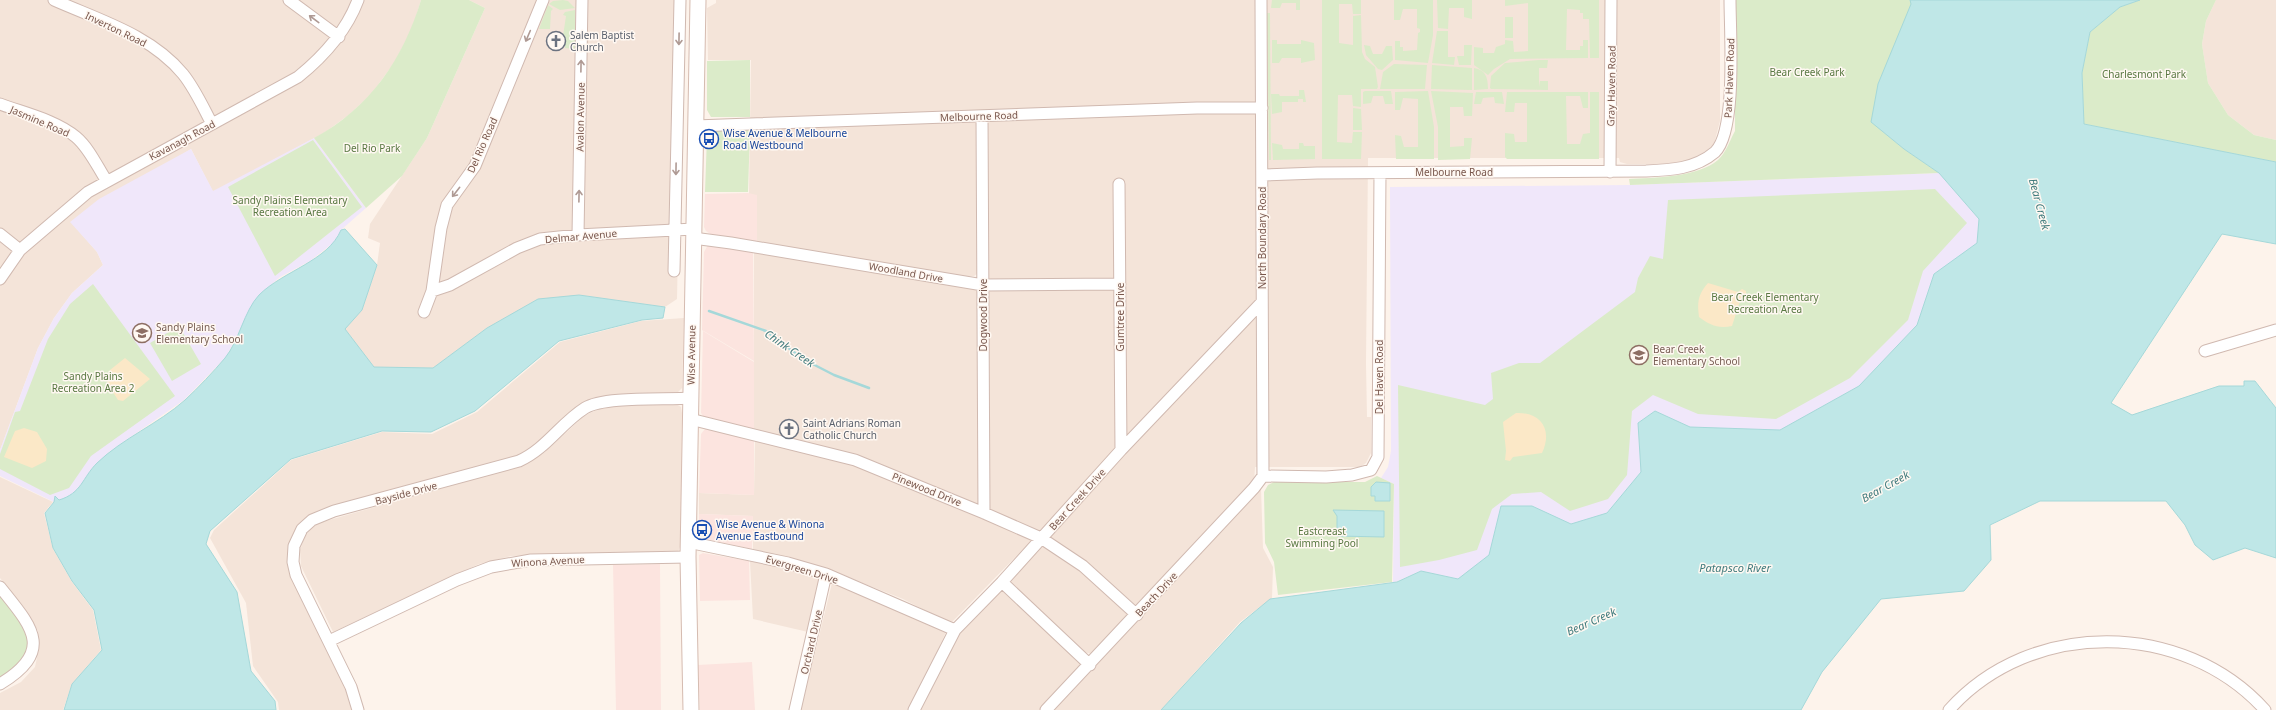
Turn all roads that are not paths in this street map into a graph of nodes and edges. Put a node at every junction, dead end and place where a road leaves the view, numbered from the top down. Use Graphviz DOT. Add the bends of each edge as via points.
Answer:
graph roads {
  1 [pos="54,0"];
  2 [pos="289,0"];
  3 [pos="358,0"];
  4 [pos="543,0"];
  5 [pos="582,0"];
  6 [pos="680,0"];
  7 [pos="698,0"];
  8 [pos="1261,0"];
  9 [pos="1611,0"];
  10 [pos="1730,0"];
  11 [pos="338,38"];
  12 [pos="0,104"];
  13 [pos="1262,108"];
  14 [pos="982,116"];
  15 [pos="212,124"];
  16 [pos="695,126"];
  17 [pos="1646,171"];
  18 [pos="1610,172"];
  19 [pos="1380,173"];
  20 [pos="1263,175"];
  21 [pos="106,180"];
  22 [pos="1119,184"];
  23 [pos="675,230"];
  24 [pos="0,234"];
  25 [pos="578,234"];
  26 [pos="694,234"];
  27 [pos="20,250"];
  28 [pos="674,271"];
  29 [pos="0,279"];
  30 [pos="1120,284"];
  31 [pos="983,285"];
  32 [pos="432,291"];
  33 [pos="1262,302"];
  34 [pos="424,312"];
  35 [pos="2276,330"];
  36 [pos="2205,351"];
  37 [pos="691,398"];
  38 [pos="690,419"];
  39 [pos="1121,450"];
  40 [pos="1263,476"];
  41 [pos="984,513"];
  42 [pos="1041,538"];
  43 [pos="688,549"];
  44 [pos="826,574"];
  45 [pos="1002,582"];
  46 [pos="0,586"];
  47 [pos="1137,614"];
  48 [pos="955,630"];
  49 [pos="329,641"];
  50 [pos="1090,665"];
  51 [pos="0,684"];
  52 [pos="358,710"];
  53 [pos="691,710"];
  54 [pos="795,710"];
  55 [pos="914,710"];
  56 [pos="1046,710"];
  57 [pos="1949,710"];
  58 [pos="2266,710"];
  1 -- 15 [label="street, Inverton Road" via="136,36 153,47 182,74"];
  11 -- 2 [label="street, one-way"];
  3 -- 11 [label="street, Kavanagh Road"];
  4 -- 32 [label="street, Del Rio Road, one-way" via="475,166 447,205"];
  25 -- 5 [label="street, Avalon Avenue, one-way"];
  6 -- 23 [label="street, one-way"];
  7 -- 16 [label="main road, Wise Avenue"];
  8 -- 13 [label="street, North Boundary Road"];
  9 -- 18 [label="street, Gray Haven Road"];
  10 -- 17 [label="street, Park Haven Road" via="1729,107 1727,129 1722,142 1716,151 1684,168"];
  11 -- 15 [label="street, Kavanagh Road" via="315,64 298,77"];
  12 -- 21 [label="street, Jasmine Road" via="76,137"];
  13 -- 14 [label="street, Melbourne Road"];
  13 -- 20 [label="street, North Boundary Road"];
  14 -- 16 [label="street, Melbourne Road"];
  14 -- 31 [label="street, Dogwood Drive"];
  15 -- 21 [label="street, Kavanagh Road"];
  16 -- 26 [label="main road, Wise Avenue"];
  17 -- 18 [label="street, Melbourne Road"];
  18 -- 19 [label="street, Melbourne Road"];
  19 -- 20 [label="street, Melbourne Road"];
  19 -- 40 [label="street, Del Haven Road" via="1378,457 1371,470 1352,475"];
  20 -- 33 [label="street, North Boundary Road"];
  21 -- 27 [label="street, Kavanagh Road" via="74,203"];
  22 -- 30 [label="street, Gumtree Drive"];
  23 -- 25 [label="street, Delmar Avenue"];
  23 -- 26 [label="street, Delmar Avenue"];
  23 -- 28 [label="street"];
  24 -- 27 [label="street"];
  25 -- 32 [label="street, Delmar Avenue" via="546,238 525,244 450,285"];
  26 -- 31 [label="street, Woodland Drive" via="731,243"];
  26 -- 37 [label="main road, Wise Avenue"];
  27 -- 29 [label="street, Kavanagh Road"];
  30 -- 31 [label="street, Woodland Drive"];
  30 -- 39 [label="street, Gumtree Drive"];
  31 -- 41 [label="street, Dogwood Drive"];
  32 -- 34 [label="street, Del Rio Road"];
  33 -- 39 [label="street, Bear Creek Drive"];
  33 -- 40 [label="street, North Boundary Road"];
  35 -- 36 [label="street"];
  37 -- 38 [label="main road, Wise Avenue"];
  37 -- 49 [label="street, Bayside Drive" via="612,400 597,403 585,408 536,452 519,461 334,511 312,520 299,534 294,546 293,562 296,575"];
  38 -- 41 [label="street, Pinewood Drive" via="855,460"];
  38 -- 43 [label="main road, Wise Avenue"];
  39 -- 42 [label="street, Bear Creek Drive"];
  40 -- 47 [label="street, Beach Drive"];
  41 -- 42 [label="street, Pinewood Drive"];
  42 -- 45 [label="street, Bear Creek Drive"];
  42 -- 47 [label="street, Pinewood Drive" via="1083,566"];
  43 -- 44 [label="street, Evergreen Drive" via="788,563"];
  43 -- 49 [label="street, Winona Avenue" via="531,560 491,567 457,580"];
  43 -- 53 [label="main road, Wise Avenue"];
  44 -- 48 [label="street, Evergreen Drive"];
  44 -- 54 [label="street, Orchard Drive"];
  45 -- 48 [label="street, Bear Creek Drive"];
  45 -- 50 [label="street"];
  46 -- 51 [label="street" via="27,621 33,635 32,650 27,662"];
  47 -- 50 [label="street, Beach Drive"];
  48 -- 55 [label="street, Bear Creek Drive"];
  49 -- 52 [label="street, Bayside Drive" via="351,687"];
  50 -- 56 [label="street, Beach Drive"];
  57 -- 58 [label="street" via="1981,681 2018,661 2049,648 2097,641 2153,645 2191,658 2233,681"];
}
